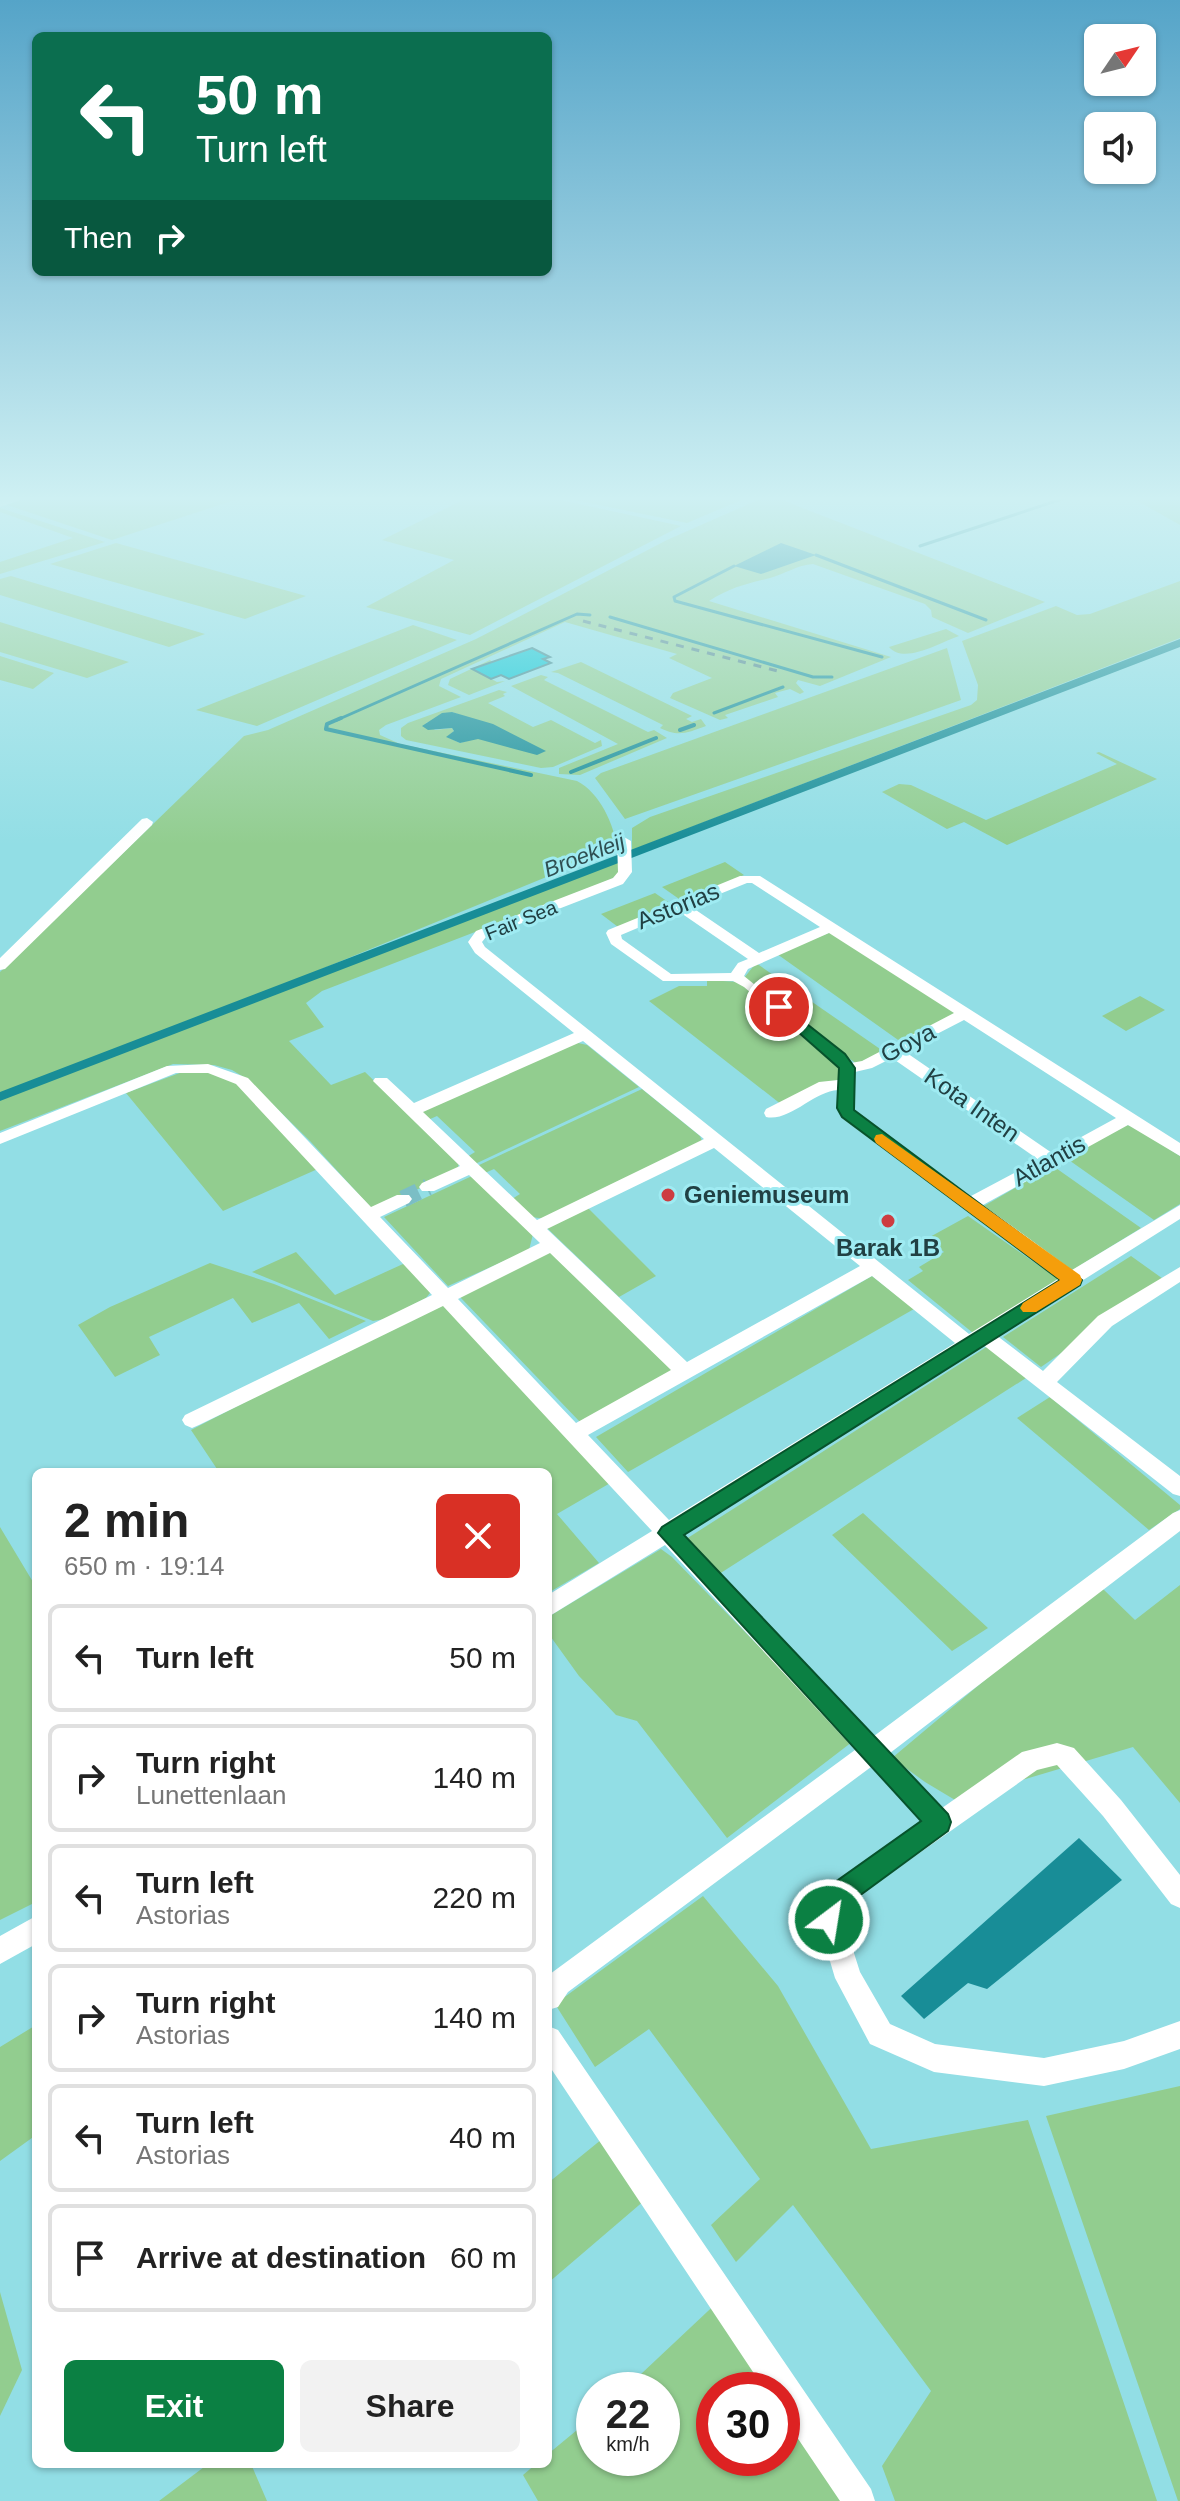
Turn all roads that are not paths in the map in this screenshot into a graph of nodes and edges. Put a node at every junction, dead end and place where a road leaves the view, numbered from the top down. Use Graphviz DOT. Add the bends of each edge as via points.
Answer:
graph roads {
  1 [pos="147,822"];
  2 [pos="625,852"];
  3 [pos="680,906"];
  4 [pos="831,927"];
  5 [pos="758,959"];
  6 [pos="0,966"];
  7 [pos="736,977"];
  8 [pos="966,1013"];
  9 [pos="585,1034"];
  10 [pos="893,1051"];
  11 [pos="847,1077"];
  12 [pos="381,1081"];
  13 [pos="412,1110"];
  14 [pos="772,1113"];
  15 [pos="1128,1118"];
  16 [pos="0,1139"];
  17 [pos="716,1140"];
  18 [pos="1180,1151"];
  19 [pos="1051,1160"];
  20 [pos="471,1167"];
  21 [pos="428,1187"];
  22 [pos="403,1199"];
  23 [pos="971,1204"];
  24 [pos="1180,1211"];
  25 [pos="370,1215"];
  26 [pos="535,1228"];
  27 [pos="552,1245"];
  28 [pos="873,1267"];
  29 [pos="1180,1273"];
  30 [pos="1073,1280"];
  31 [pos="446,1295"];
  32 [pos="977,1340"];
  33 [pos="685,1372"];
  34 [pos="1045,1382"];
  35 [pos="192,1420"];
  36 [pos="575,1433"];
  37 [pos="1180,1488"];
  38 [pos="1180,1519"];
  39 [pos="669,1533"];
  40 [pos="552,1605"];
  41 [pos="873,1751"];
  42 [pos="939,1822"];
  43 [pos="1180,1895"];
  44 [pos="32,1931"];
  45 [pos="0,1951"];
  46 [pos="552,1992"];
  47 [pos="1180,2035"];
  48 [pos="552,2046"];
  49 [pos="859,2501"];
  1 -- 6 [label="street"];
  2 -- 9 [label="street, Fair Sea" via="623,877 610,886 497,927 475,942"];
  3 -- 4 [label="street, Astorias" via="755,879"];
  3 -- 5 [label="street"];
  3 -- 7 [label="street, Astorias" via="612,936 668,978"];
  4 -- 5 [label="street"];
  4 -- 8 [label="street, Astorias"];
  5 -- 7 [label="street" via="743,966"];
  7 -- 11 [label="street" via="839,1058"];
  8 -- 10 [label="street, Goya"];
  8 -- 15 [label="street, Astorias"];
  9 -- 13 [label="street"];
  9 -- 17 [label="street"];
  10 -- 11 [label="street, Goya"];
  10 -- 19 [label="street, Kota Inten"];
  11 -- 14 [label="street, Goya"];
  11 -- 23 [label="street" via="848,1114"];
  12 -- 13 [label="street"];
  13 -- 20 [label="street"];
  15 -- 18 [label="street, Astorias"];
  15 -- 19 [label="street, Atlantis"];
  16 -- 25 [label="street" via="186,1067 229,1073 255,1091"];
  17 -- 26 [label="street"];
  17 -- 28 [label="street"];
  19 -- 23 [label="street, Atlantis"];
  20 -- 21 [label="street"];
  20 -- 26 [label="street"];
  22 -- 25 [label="street"];
  23 -- 30 [label="street"];
  24 -- 30 [label="street"];
  25 -- 31 [label="street"];
  26 -- 27 [label="street"];
  27 -- 31 [label="street"];
  27 -- 33 [label="street"];
  28 -- 32 [label="street"];
  28 -- 33 [label="street"];
  29 -- 34 [label="street" via="1105,1321"];
  30 -- 32 [label="street"];
  31 -- 35 [label="street"];
  31 -- 36 [label="street"];
  32 -- 34 [label="street"];
  32 -- 39 [label="street"];
  33 -- 36 [label="street"];
  34 -- 37 [label="street"];
  36 -- 39 [label="street"];
  38 -- 41 [label="street"];
  39 -- 40 [label="street"];
  39 -- 41 [label="street"];
  41 -- 42 [label="street"];
  41 -- 46 [label="street"];
  42 -- 43 [label="street" via="1031,1760 1066,1756"];
  42 -- 47 [label="street" via="826,1904 848,1978 880,2034 934,2058 1044,2072 1124,2055"];
  44 -- 45 [label="street"];
  48 -- 49 [label="street"];
}
